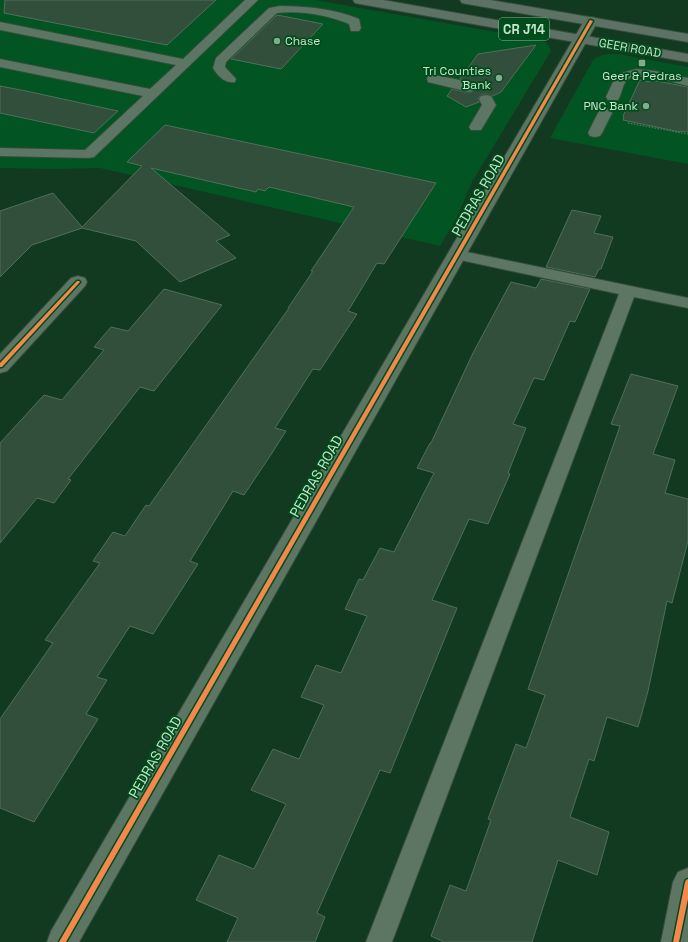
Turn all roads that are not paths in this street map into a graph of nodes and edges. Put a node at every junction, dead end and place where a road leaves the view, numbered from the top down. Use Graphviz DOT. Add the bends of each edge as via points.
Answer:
graph roads {
  1 [pos="252,0"];
  2 [pos="360,0"];
  3 [pos="467,0"];
  4 [pos="591,22"];
  5 [pos="0,26"];
  6 [pos="355,28"];
  7 [pos="688,38"];
  8 [pos="581,39"];
  9 [pos="688,58"];
  10 [pos="0,63"];
  11 [pos="185,63"];
  12 [pos="230,79"];
  13 [pos="434,79"];
  14 [pos="688,82"];
  15 [pos="468,88"];
  16 [pos="153,94"];
  17 [pos="618,98"];
  18 [pos="486,99"];
  19 [pos="610,114"];
  20 [pos="476,127"];
  21 [pos="600,134"];
  22 [pos="0,152"];
  23 [pos="457,255"];
  24 [pos="78,282"];
  25 [pos="628,290"];
  26 [pos="688,303"];
  27 [pos="0,366"];
  28 [pos="688,882"];
  29 [pos="62,942"];
  30 [pos="379,942"];
  31 [pos="676,942"];
  1 -- 11 [label="lane"];
  2 -- 8 [label="main road, GEER ROAD / CR J14"];
  3 -- 4 [label="main road, GEER ROAD / CR J14"];
  4 -- 7 [label="main road, GEER ROAD / CR J14"];
  4 -- 8 [label="street, PEDRAS ROAD"];
  5 -- 11 [label="lane"];
  6 -- 12 [label="lane" via="355,22 346,18 294,8 273,10 220,61 219,68"];
  8 -- 9 [label="main road, GEER ROAD / CR J14"];
  8 -- 23 [label="street, PEDRAS ROAD"];
  10 -- 16 [label="lane"];
  11 -- 16 [label="lane"];
  13 -- 15 [label="lane"];
  14 -- 17 [label="lane" via="650,74 634,74"];
  16 -- 22 [label="lane" via="89,154"];
  18 -- 20 [label="lane" via="488,109"];
  19 -- 21 [label="lane"];
  23 -- 25 [label="lane"];
  23 -- 29 [label="street, PEDRAS ROAD"];
  24 -- 27 [label="street"];
  25 -- 26 [label="lane"];
  25 -- 30 [label="lane"];
  28 -- 31 [label="street"];
}
